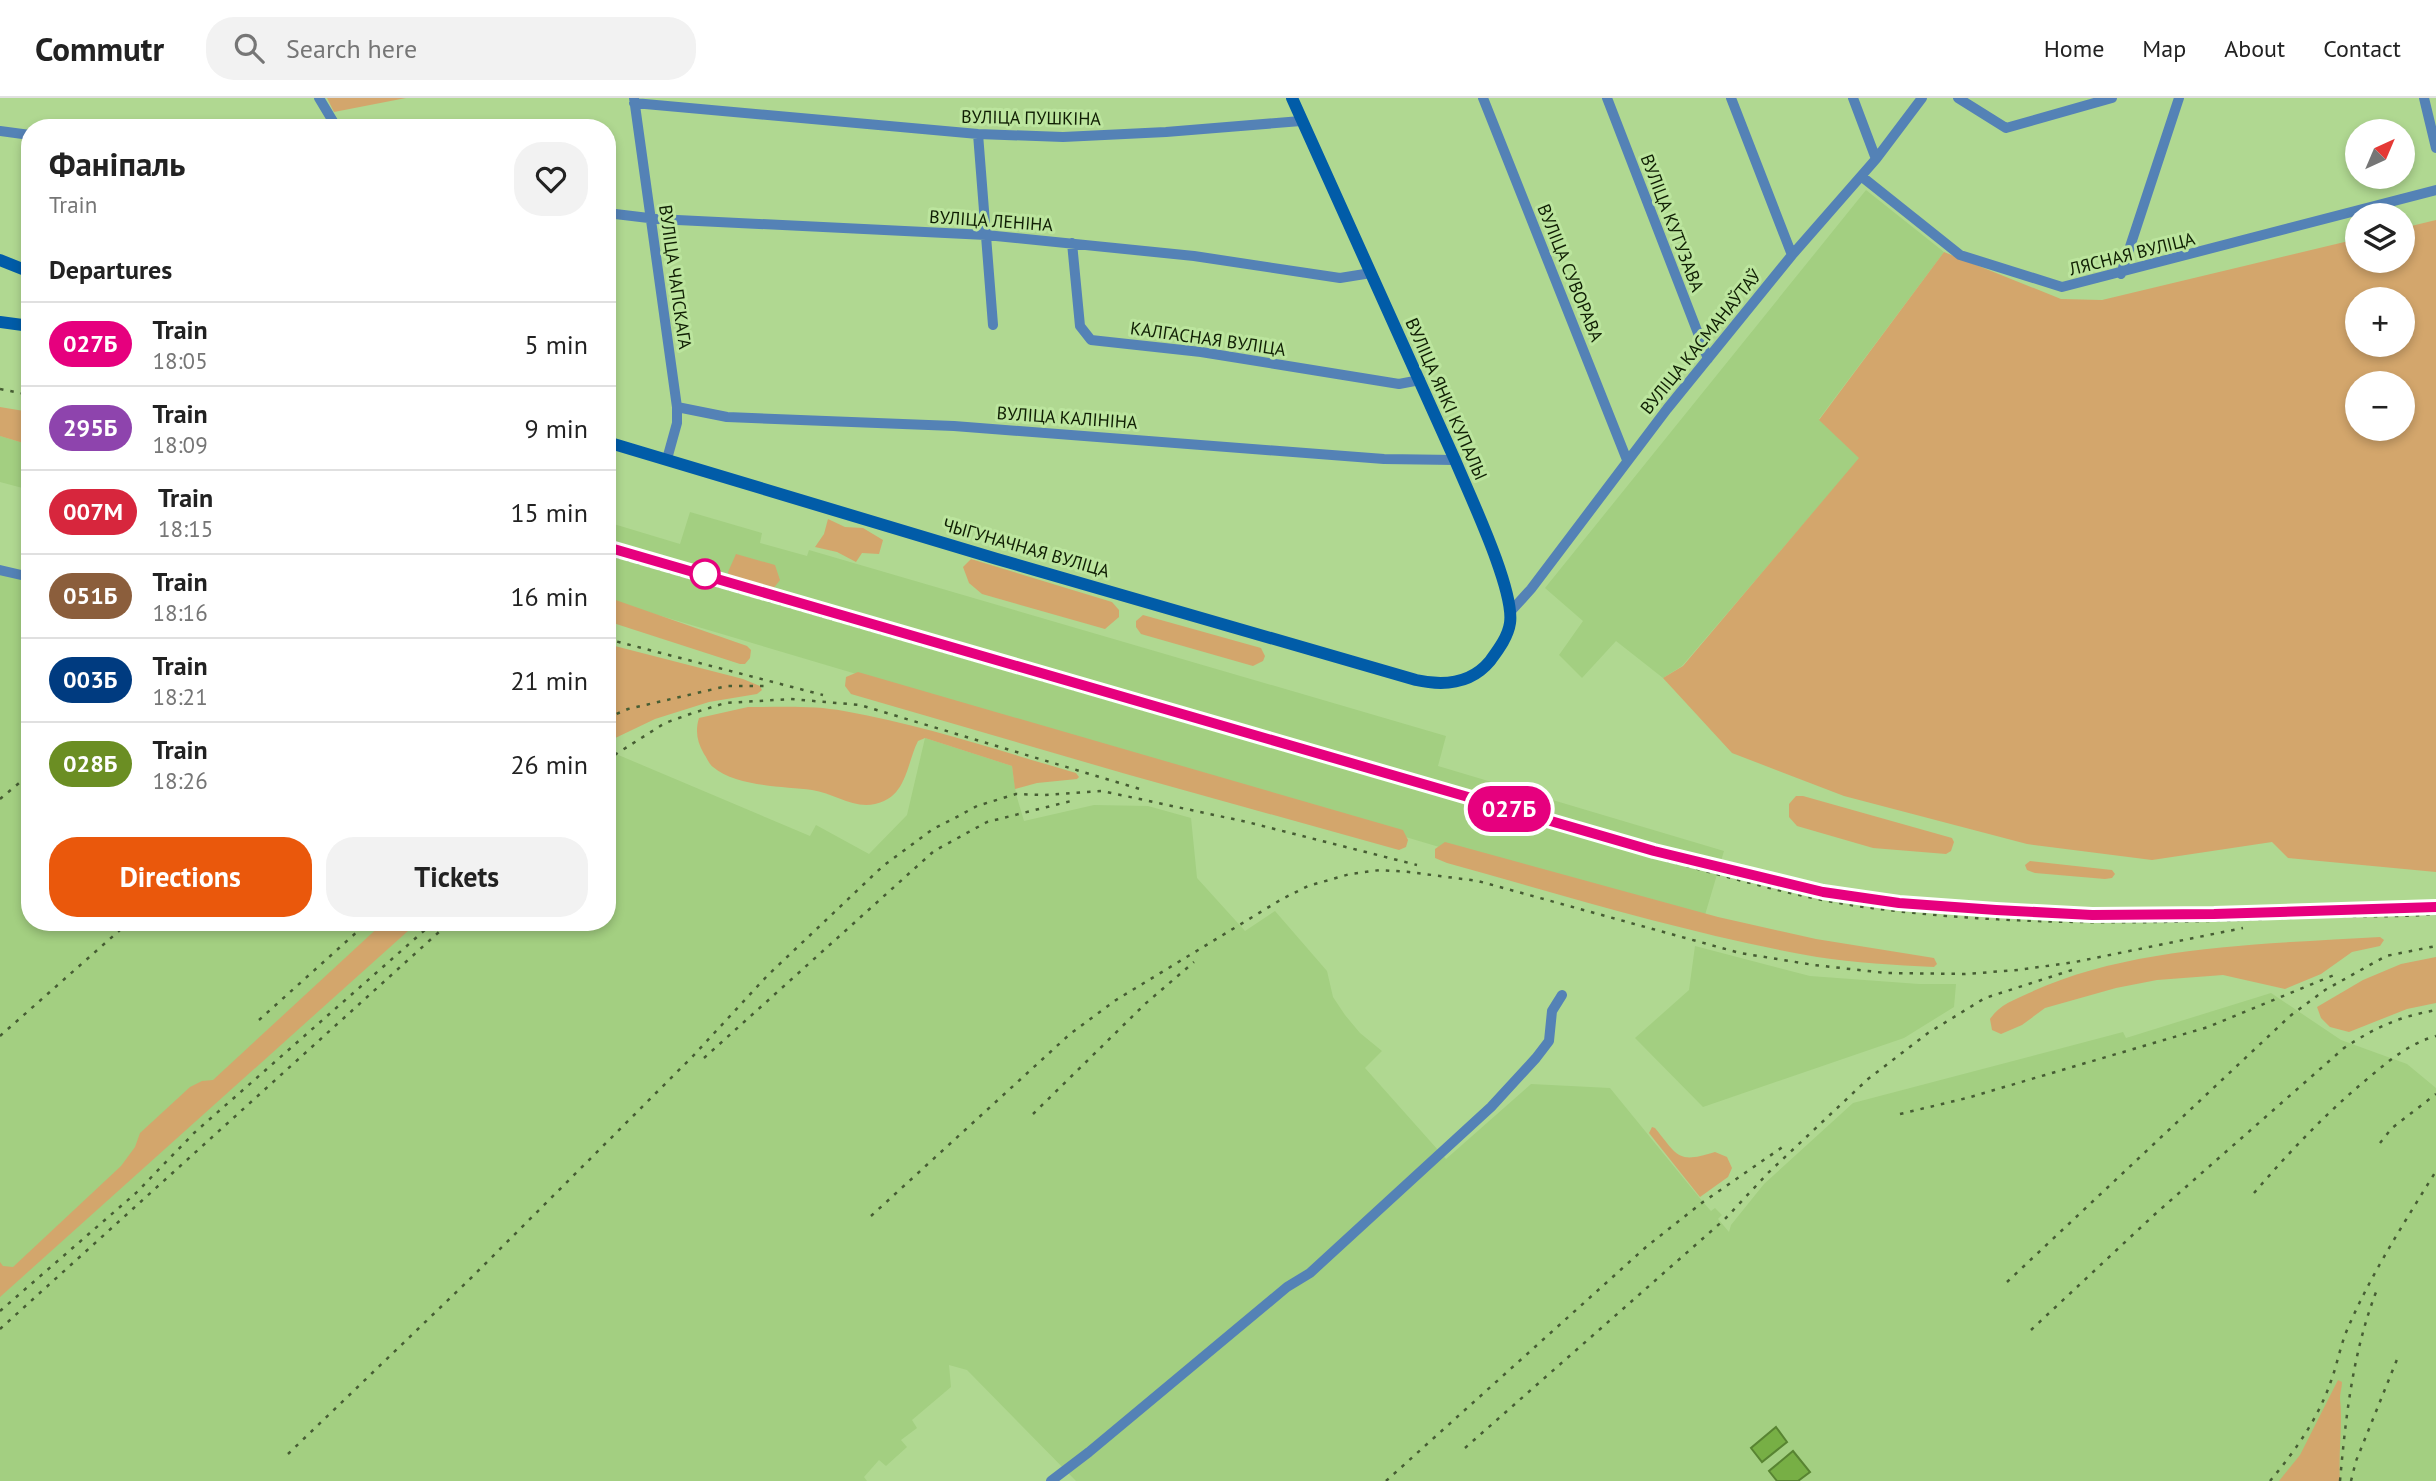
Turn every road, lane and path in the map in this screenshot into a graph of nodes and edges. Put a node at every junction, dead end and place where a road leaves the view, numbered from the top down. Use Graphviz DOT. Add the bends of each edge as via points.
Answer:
graph roads {
  1 [pos="319,98"];
  2 [pos="1292,98"];
  3 [pos="1483,98"];
  4 [pos="1607,98"];
  5 [pos="1731,98"];
  6 [pos="1853,98"];
  7 [pos="1922,98"];
  8 [pos="1958,98"];
  9 [pos="2112,98"];
  10 [pos="2179,98"];
  11 [pos="2424,98"];
  12 [pos="634,100"];
  13 [pos="332,119"];
  14 [pos="1301,121"];
  15 [pos="0,131"];
  16 [pos="21,134"];
  17 [pos="978,134"];
  18 [pos="2436,148"];
  19 [pos="1876,159"];
  20 [pos="1861,176"];
  21 [pos="2436,190"];
  22 [pos="616,213"];
  23 [pos="651,219"];
  24 [pos="986,235"];
  25 [pos="1072,243"];
  26 [pos="1792,255"];
  27 [pos="0,260"];
  28 [pos="21,268"];
  29 [pos="1371,273"];
  30 [pos="2121,274"];
  31 [pos="0,323"];
  32 [pos="21,325"];
  33 [pos="993,325"];
  34 [pos="1707,359"];
  35 [pos="1420,380"];
  36 [pos="677,407"];
  37 [pos="616,445"];
  38 [pos="667,459"];
  39 [pos="1455,460"];
  40 [pos="1627,460"];
  41 [pos="0,570"];
  42 [pos="21,575"];
  43 [pos="1511,611"];
  44 [pos="1562,995"];
  45 [pos="1051,1481"];
  1 -- 13 [label="street"];
  2 -- 14 [label="street, ВУЛІЦА ЯНКІ КУПАЛЫ"];
  3 -- 40 [label="street, ВУЛІЦА СУВОРАВА"];
  4 -- 34 [label="street, ВУЛІЦА КУТУЗАВА"];
  5 -- 26 [label="street"];
  6 -- 19 [label="street"];
  7 -- 19 [label="street, ВУЛІЦА КАСМАНАЎТАЎ"];
  8 -- 9 [label="street" via="2006,128"];
  10 -- 30 [label="street"];
  11 -- 18 [label="street"];
  12 -- 17 [label="street, ВУЛІЦА ПУШКІНА"];
  12 -- 23 [label="street, ВУЛІЦА ЧАПСКАГА"];
  14 -- 17 [label="street, ВУЛІЦА ПУШКІНА" via="1063,138"];
  14 -- 29 [label="street, ВУЛІЦА ЯНКІ КУПАЛЫ"];
  15 -- 16 [label="street"];
  17 -- 24 [label="street"];
  19 -- 20 [label="street, ВУЛІЦА КАСМАНАЎТАЎ"];
  20 -- 26 [label="street, ВУЛІЦА КАСМАНАЎТАЎ"];
  20 -- 30 [label="street, ЛЯСНАЯ ВУЛІЦА" via="1960,255 2063,287"];
  21 -- 30 [label="street, ЛЯСНАЯ ВУЛІЦА"];
  22 -- 23 [label="street, ВУЛІЦА ЛЕНІНА"];
  23 -- 24 [label="street, ВУЛІЦА ЛЕНІНА"];
  23 -- 36 [label="street, ВУЛІЦА ЧАПСКАГА"];
  24 -- 25 [label="street, ВУЛІЦА ЛЕНІНА"];
  24 -- 33 [label="street"];
  25 -- 29 [label="street, ВУЛІЦА ЛЕНІНА" via="1340,278"];
  25 -- 35 [label="street, КАЛГАСНАЯ ВУЛІЦА" via="1080,326 1091,340 1201,352 1399,384"];
  26 -- 34 [label="street, ВУЛІЦА КАСМАНАЎТАЎ"];
  27 -- 28 [label="street"];
  29 -- 35 [label="street, ВУЛІЦА ЯНКІ КУПАЛЫ"];
  31 -- 32 [label="street"];
  34 -- 40 [label="street, ВУЛІЦА КАСМАНАЎТАЎ"];
  35 -- 39 [label="street, ВУЛІЦА ЯНКІ КУПАЛЫ"];
  36 -- 38 [label="street, ВУЛІЦА ЧАПСКАГА"];
  36 -- 39 [label="street, ВУЛІЦА КАЛІНІНА" via="727,417 954,426 1384,459"];
  37 -- 38 [label="street, ЧЫГУНАЧНАЯ ВУЛІЦА"];
  38 -- 43 [label="street, ЧЫГУНАЧНАЯ ВУЛІЦА" via="1416,680 1461,681 1484,668 1505,638"];
  39 -- 43 [label="street, ВУЛІЦА ЯНКІ КУПАЛЫ"];
  40 -- 43 [label="street, ВУЛІЦА КАСМАНАЎТАЎ"];
  41 -- 42 [label="street"];
  44 -- 45 [label="street" via="1552,1011 1549,1041 1491,1107 1310,1273"];
}
